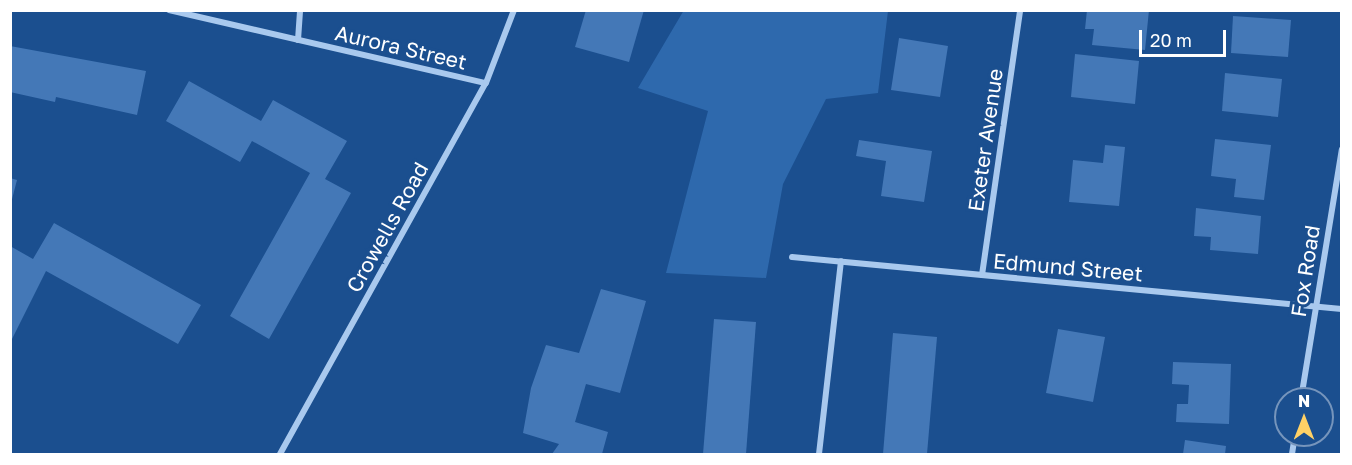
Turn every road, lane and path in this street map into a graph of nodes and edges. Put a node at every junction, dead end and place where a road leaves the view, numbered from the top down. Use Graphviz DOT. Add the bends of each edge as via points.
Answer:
graph roads {
  1 [pos="169,10"];
  2 [pos="300,10"];
  3 [pos="514,10"];
  4 [pos="1020,10"];
  5 [pos="298,40"];
  6 [pos="486,83"];
  7 [pos="1341,149"];
  8 [pos="792,256"];
  9 [pos="841,261"];
  10 [pos="982,275"];
  11 [pos="1316,306"];
  12 [pos="1341,309"];
  13 [pos="1303,387"];
  14 [pos="280,454"];
  15 [pos="819,454"];
  1 -- 5 [label="street, Aurora Street"];
  2 -- 5 [label="street"];
  3 -- 6 [label="street, Crowells Road"];
  4 -- 10 [label="street, Exeter Avenue"];
  5 -- 6 [label="street, Aurora Street"];
  6 -- 14 [label="street, Crowells Road"];
  7 -- 11 [label="street, Fox Road"];
  8 -- 9 [label="street, Edmund Street"];
  9 -- 10 [label="street, Edmund Street"];
  9 -- 15 [label="street"];
  10 -- 11 [label="street, Edmund Street"];
  11 -- 12 [label="street, Edmund Street"];
  11 -- 13 [label="street, Fox Road"];
}
